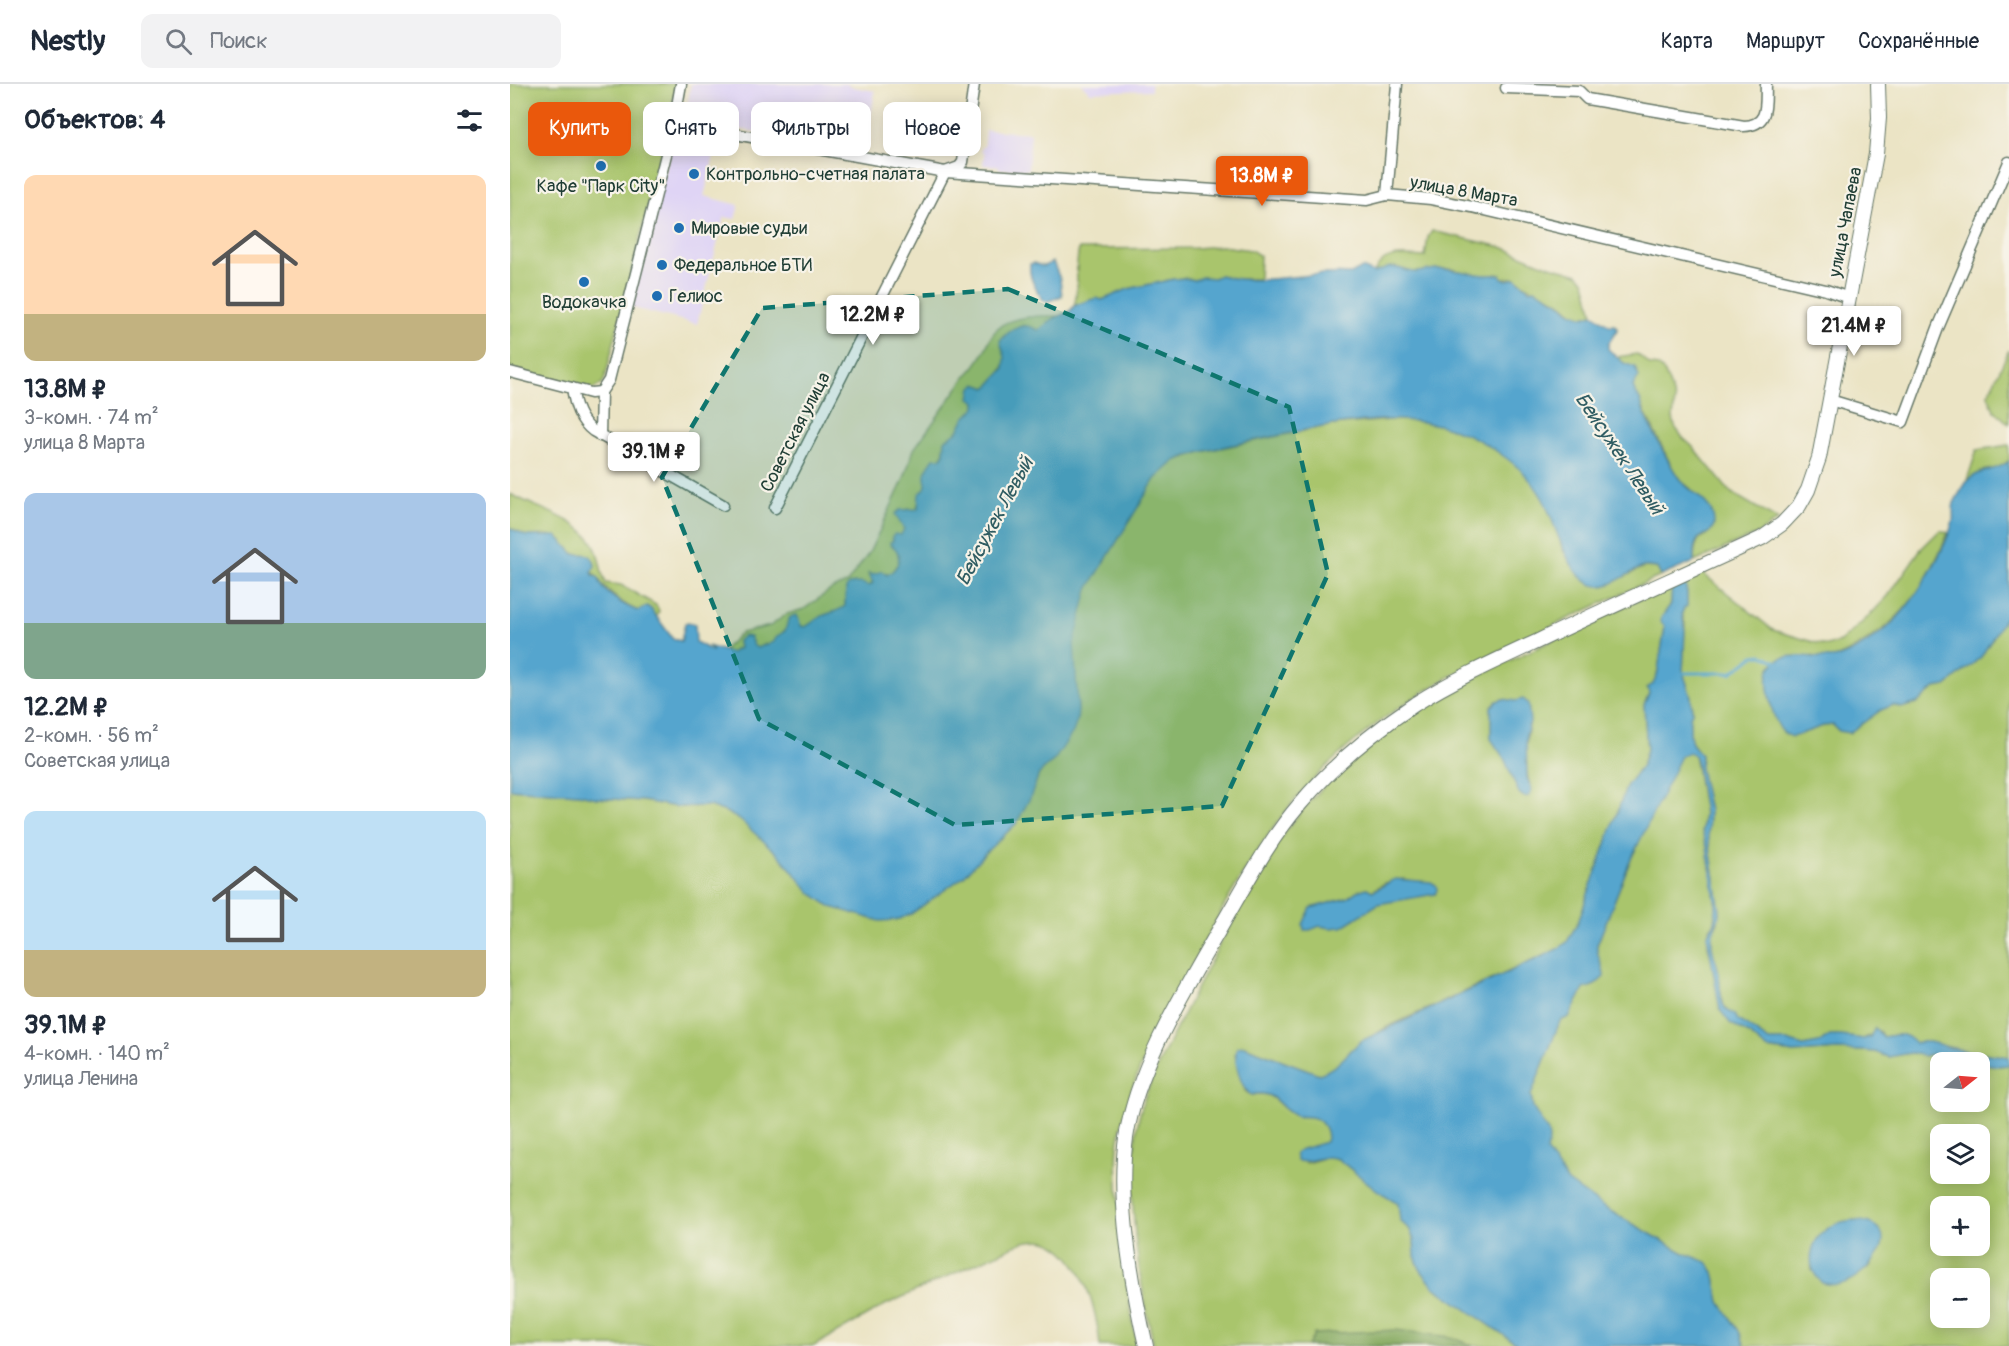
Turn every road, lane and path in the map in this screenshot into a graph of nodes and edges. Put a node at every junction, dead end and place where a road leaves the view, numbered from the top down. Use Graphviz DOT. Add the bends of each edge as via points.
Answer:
graph roads {
  1 [pos="681,84"];
  2 [pos="974,84"];
  3 [pos="1397,84"];
  4 [pos="1766,84"];
  5 [pos="1878,84"];
  6 [pos="1506,88"];
  7 [pos="678,102"];
  8 [pos="739,135"];
  9 [pos="666,156"];
  10 [pos="2009,162"];
  11 [pos="945,172"];
  12 [pos="1387,195"];
  13 [pos="1849,298"];
  14 [pos="510,372"];
  15 [pos="572,388"];
  16 [pos="601,392"];
  17 [pos="1830,400"];
  18 [pos="600,436"];
  19 [pos="723,505"];
  20 [pos="775,508"];
  21 [pos="1146,1346"];
  1 -- 7 [label="street"];
  2 -- 11 [label="street, Советская улица" via="964,159 959,167"];
  3 -- 12 [label="street"];
  4 -- 6 [label="street" via="1763,118 1760,123 1744,126 1587,99 1579,91"];
  5 -- 13 [label="street, улица Чапаева" via="1876,154"];
  8 -- 11 [label="street, улица 8 Марта"];
  9 -- 16 [label="street" via="609,380"];
  10 -- 17 [label="street" via="1938,328 1903,422"];
  11 -- 12 [label="street, улица 8 Марта" via="1367,200"];
  11 -- 20 [label="street, Советская улица"];
  12 -- 13 [label="street, улица 8 Марта" via="1472,207"];
  13 -- 17 [label="street, улица Чапаева"];
  14 -- 15 [label="street"];
  15 -- 16 [label="street"];
  15 -- 18 [label="street" via="582,420"];
  16 -- 18 [label="street"];
  17 -- 21 [label="street, улица Чапаева" via="1819,458 1808,490 1782,524 1762,538 1465,676 1413,706 1343,760 1273,838 1196,969 1151,1059 1132,1108 1124,1184 1131,1265"];
  18 -- 19 [label="street"];
}
